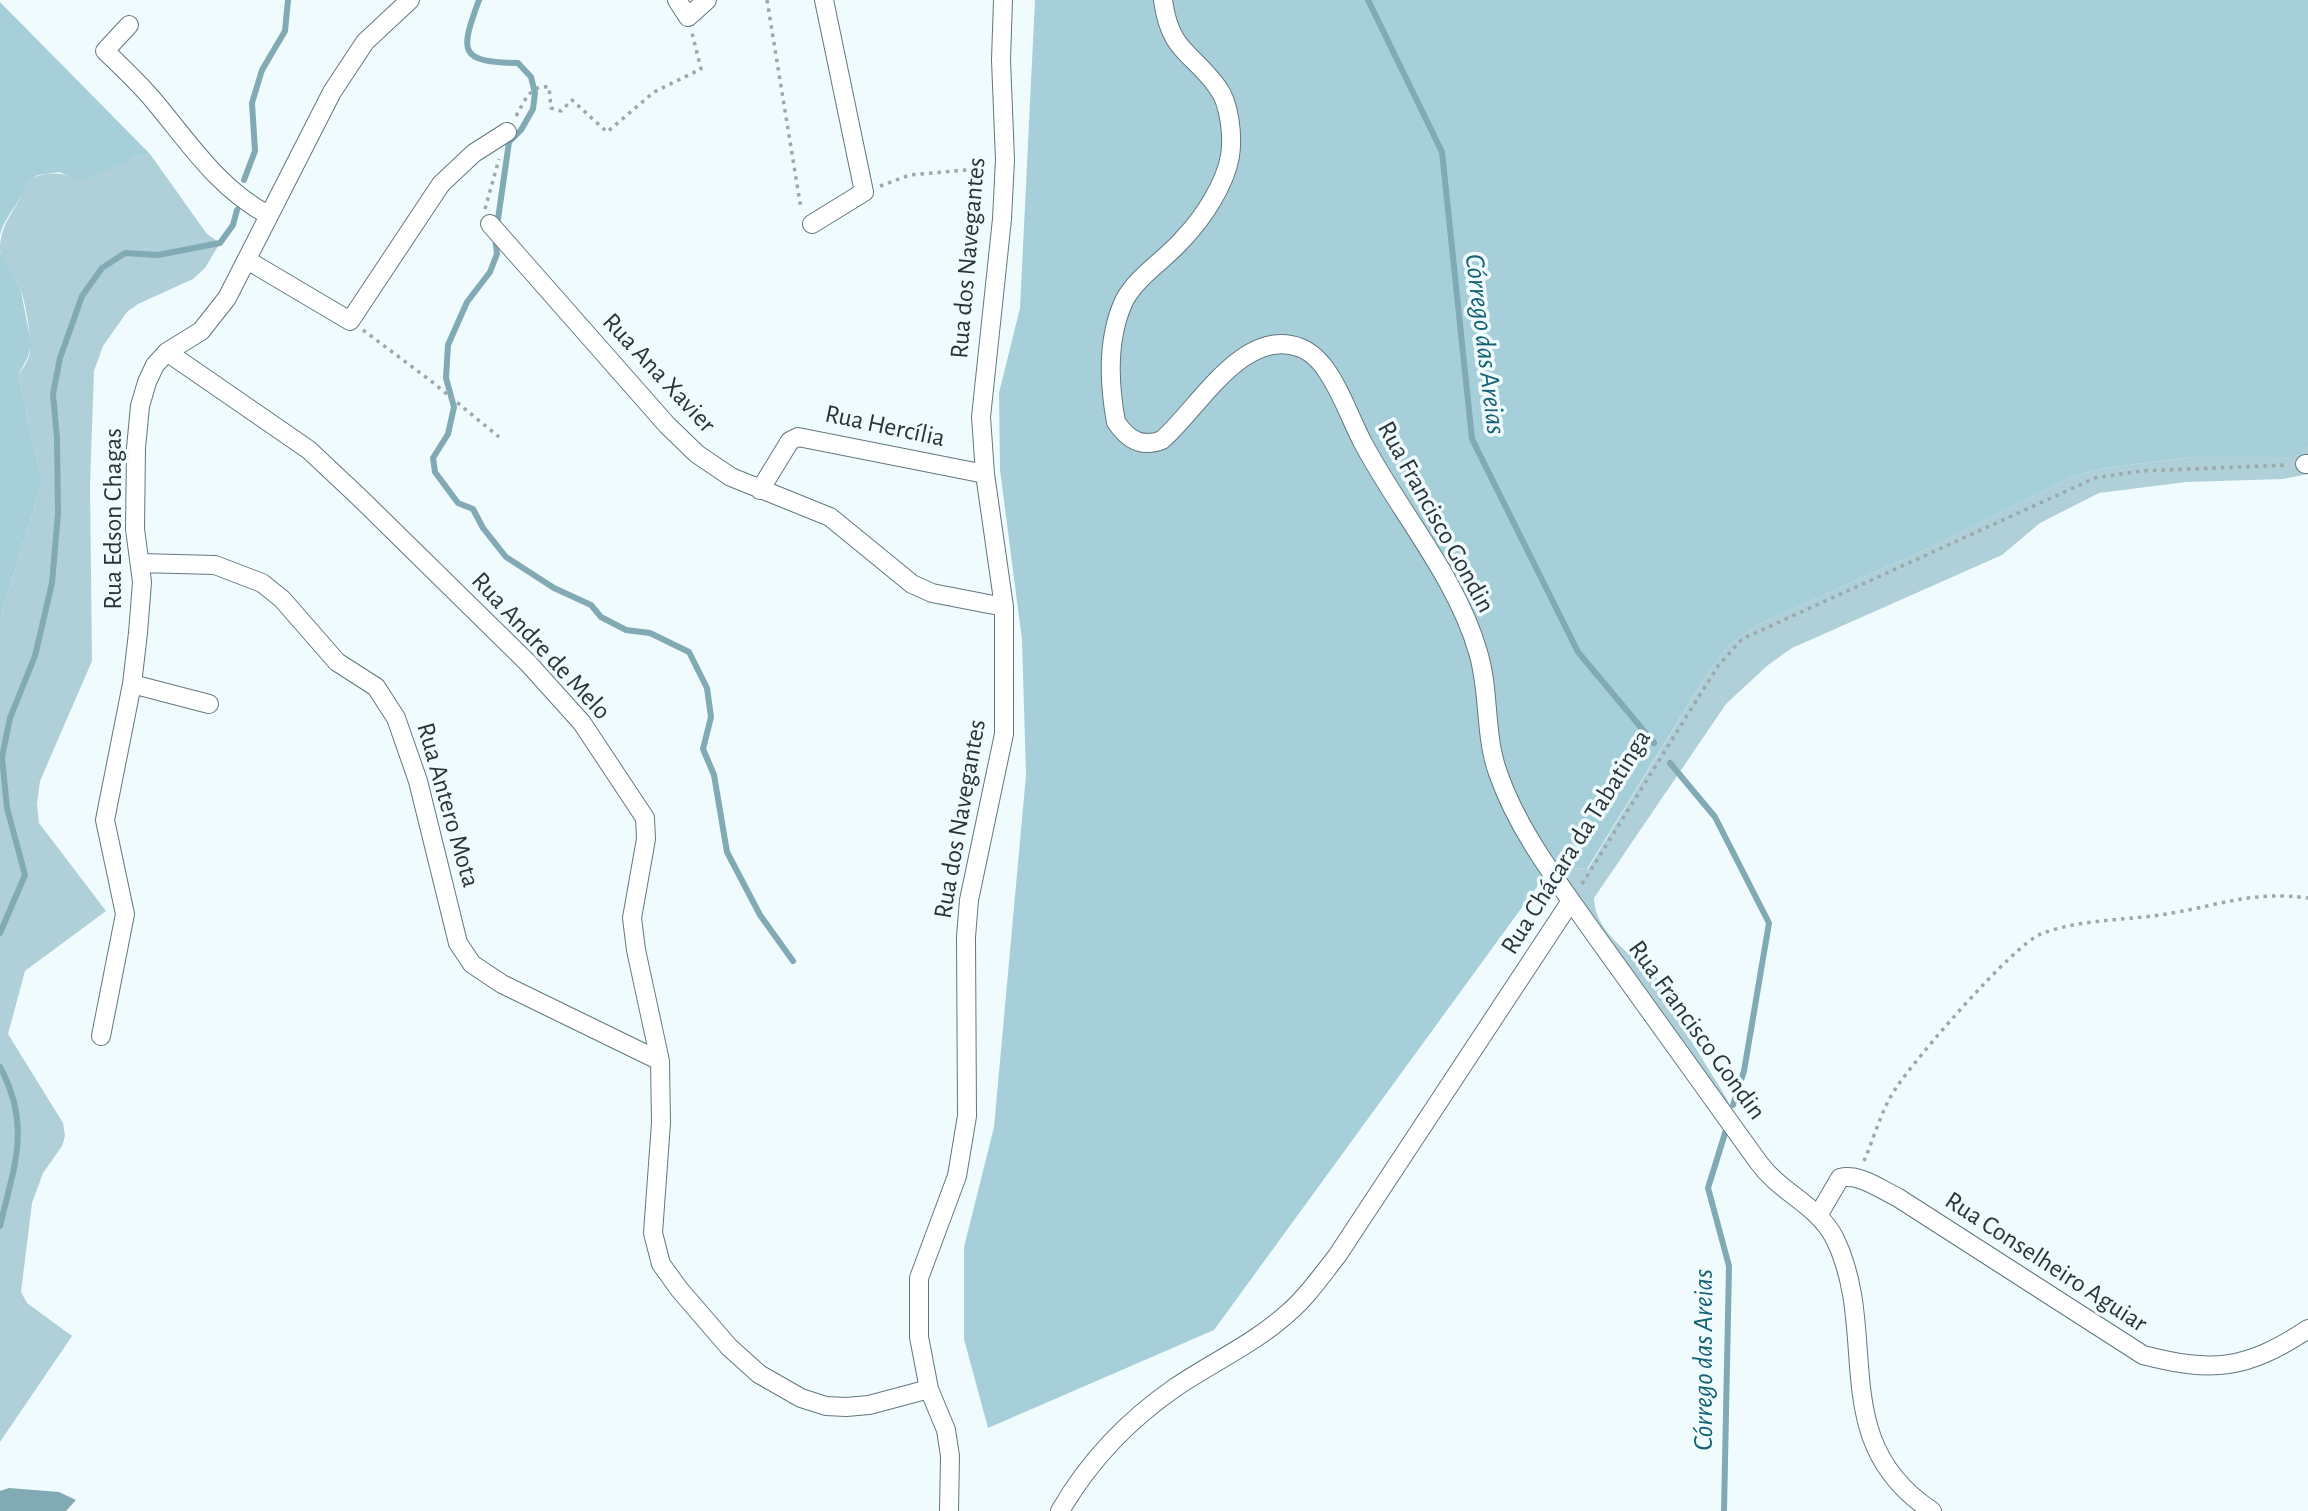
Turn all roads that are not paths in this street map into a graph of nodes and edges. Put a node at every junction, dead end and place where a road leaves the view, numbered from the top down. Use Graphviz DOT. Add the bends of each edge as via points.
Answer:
graph roads {
  1 [pos="410,0"];
  2 [pos="677,0"];
  3 [pos="707,0"];
  4 [pos="824,0"];
  5 [pos="1003,0"];
  6 [pos="1163,0"];
  7 [pos="129,24"];
  8 [pos="507,132"];
  9 [pos="268,215"];
  10 [pos="812,224"];
  11 [pos="494,229"];
  12 [pos="247,260"];
  13 [pos="167,352"];
  14 [pos="985,474"];
  15 [pos="760,490"];
  16 [pos="140,563"];
  17 [pos="1004,607"];
  18 [pos="132,684"];
  19 [pos="209,705"];
  20 [pos="1572,901"];
  21 [pos="101,1036"];
  22 [pos="660,1061"];
  23 [pos="1819,1214"];
  24 [pos="2308,1329"];
  25 [pos="929,1389"];
  26 [pos="949,1511"];
  27 [pos="1060,1511"];
  28 [pos="1932,1511"];
  1 -- 9 [label="street, Rua Edson Chagas" via="355,56"];
  2 -- 3 [label="street" via="688,17"];
  4 -- 10 [label="street" via="864,192"];
  5 -- 14 [label="street, Rua dos Navegantes" via="1004,169 982,389"];
  6 -- 20 [label="street, Rua Francisco Gondin" via="1180,49 1220,90 1230,128 1230,156 1218,189 1200,217 1125,300 1110,363 1116,422 1135,441 1156,442 1228,369 1256,349 1277,344 1297,346 1312,354 1337,388 1364,444 1467,621 1483,677 1497,771 1535,846"];
  7 -- 9 [label="street" via="105,51 213,173 246,203"];
  8 -- 12 [label="street" via="474,153 441,184 350,321"];
  9 -- 12 [label="street, Rua Edson Chagas"];
  11 -- 15 [label="street, Rua Ana Xavier" via="687,444 731,477"];
  12 -- 13 [label="street, Rua Edson Chagas" via="211,321"];
  13 -- 16 [label="street, Rua Edson Chagas" via="151,371 138,420 135,528"];
  13 -- 22 [label="street, Rua Andre de Melo" via="309,450 528,663 582,723 647,823 634,896 633,931"];
  14 -- 15 [label="street, Rua Hercília" via="799,437 790,441"];
  14 -- 17 [label="street, Rua dos Navegantes"];
  15 -- 17 [label="street, Rua Ana Xavier" via="830,517 912,584 932,593"];
  16 -- 18 [label="street, Rua Edson Chagas" via="142,599"];
  16 -- 22 [label="street, Rua Antero Mota" via="215,565 262,583 337,662 376,687 396,718 418,781 458,943 466,958 502,984"];
  17 -- 25 [label="street, Rua dos Navegantes" via="1004,734 966,937 967,1116 957,1176 919,1278 919,1337"];
  18 -- 19 [label="street"];
  18 -- 21 [label="street, Rua Edson Chagas" via="105,820 125,914"];
  20 -- 23 [label="street, Rua Francisco Gondin" via="1761,1166"];
  20 -- 27 [label="street, Rua Chácara da Tabatinga" via="1337,1256 1304,1298 1271,1327 1174,1388 1109,1442"];
  22 -- 25 [label="street, Rua Andre de Melo" via="661,1123 653,1233 661,1264 679,1289 759,1374 801,1398 846,1407"];
  23 -- 24 [label="street, Rua Conselheiro Aguiar" via="1836,1180 1844,1176 1857,1179 1897,1197 2143,1354 2182,1365 2231,1365 2287,1343"];
  23 -- 28 [label="street, Rua Francisco Gondin" via="1833,1236 1850,1284 1865,1420 1875,1452 1894,1478"];
  25 -- 26 [label="street, Rua dos Navegantes" via="948,1443 952,1472"];
}
